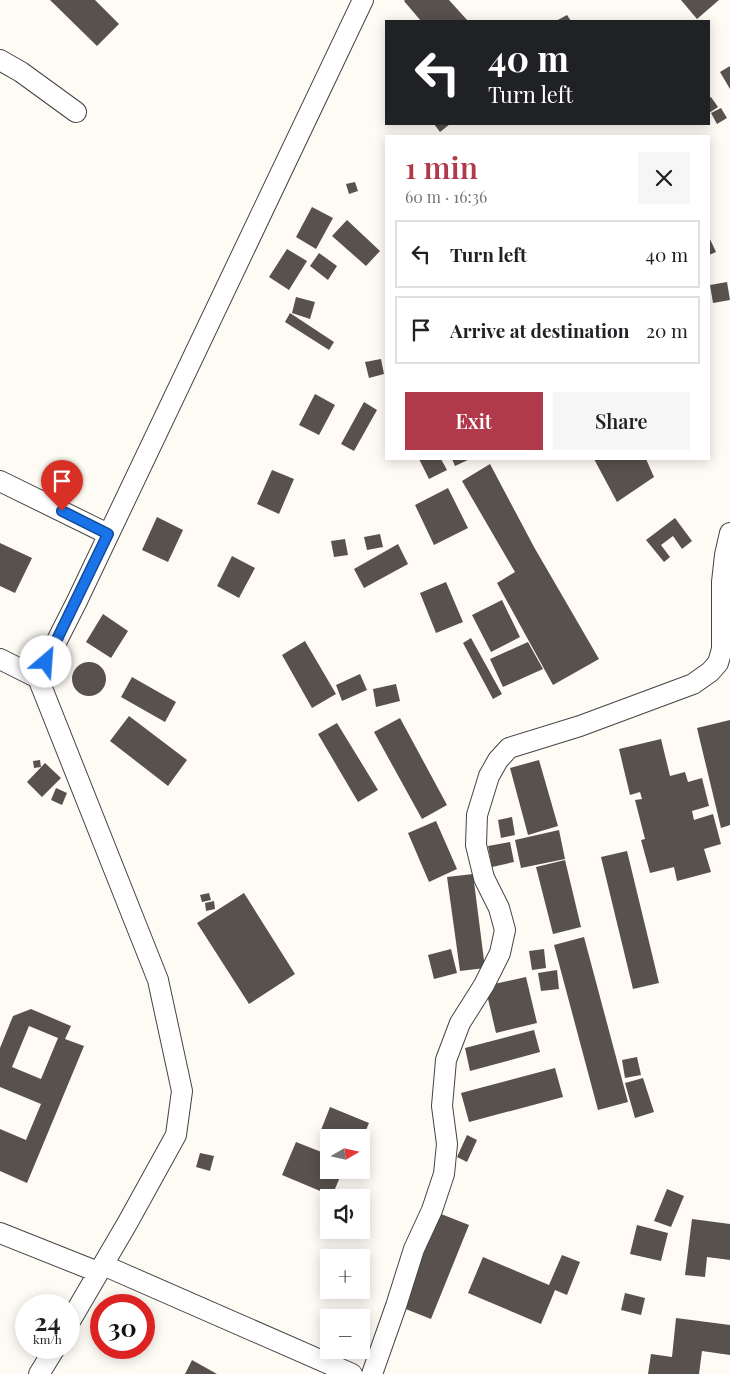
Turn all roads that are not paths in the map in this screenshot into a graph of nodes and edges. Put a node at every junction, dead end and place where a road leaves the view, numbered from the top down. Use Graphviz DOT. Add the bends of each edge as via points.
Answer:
graph roads {
  1 [pos="363,0"];
  2 [pos="0,60"];
  3 [pos="76,112"];
  4 [pos="0,481"];
  5 [pos="730,533"];
  6 [pos="108,534"];
  7 [pos="0,659"];
  8 [pos="38,678"];
  9 [pos="0,1232"];
  10 [pos="101,1268"];
  11 [pos="80,1304"];
  12 [pos="48,1359"];
  13 [pos="39,1374"];
  14 [pos="352,1374"];
  15 [pos="372,1374"];
  1 -- 6 [label="street"];
  2 -- 3 [label="street"];
  4 -- 6 [label="street"];
  5 -- 15 [label="street" via="722,582 722,649 718,663 710,672 693,684 580,726 509,748 489,776 476,815 476,845 484,878 499,908 505,930 500,953 460,1023 446,1060 442,1106 447,1144 444,1174 414,1249"];
  6 -- 8 [label="street"];
  7 -- 8 [label="street"];
  8 -- 10 [label="street" via="158,980 182,1091 176,1135"];
  9 -- 10 [label="street"];
  10 -- 11 [label="street"];
  10 -- 14 [label="street"];
  12 -- 13 [label="street"];
}
